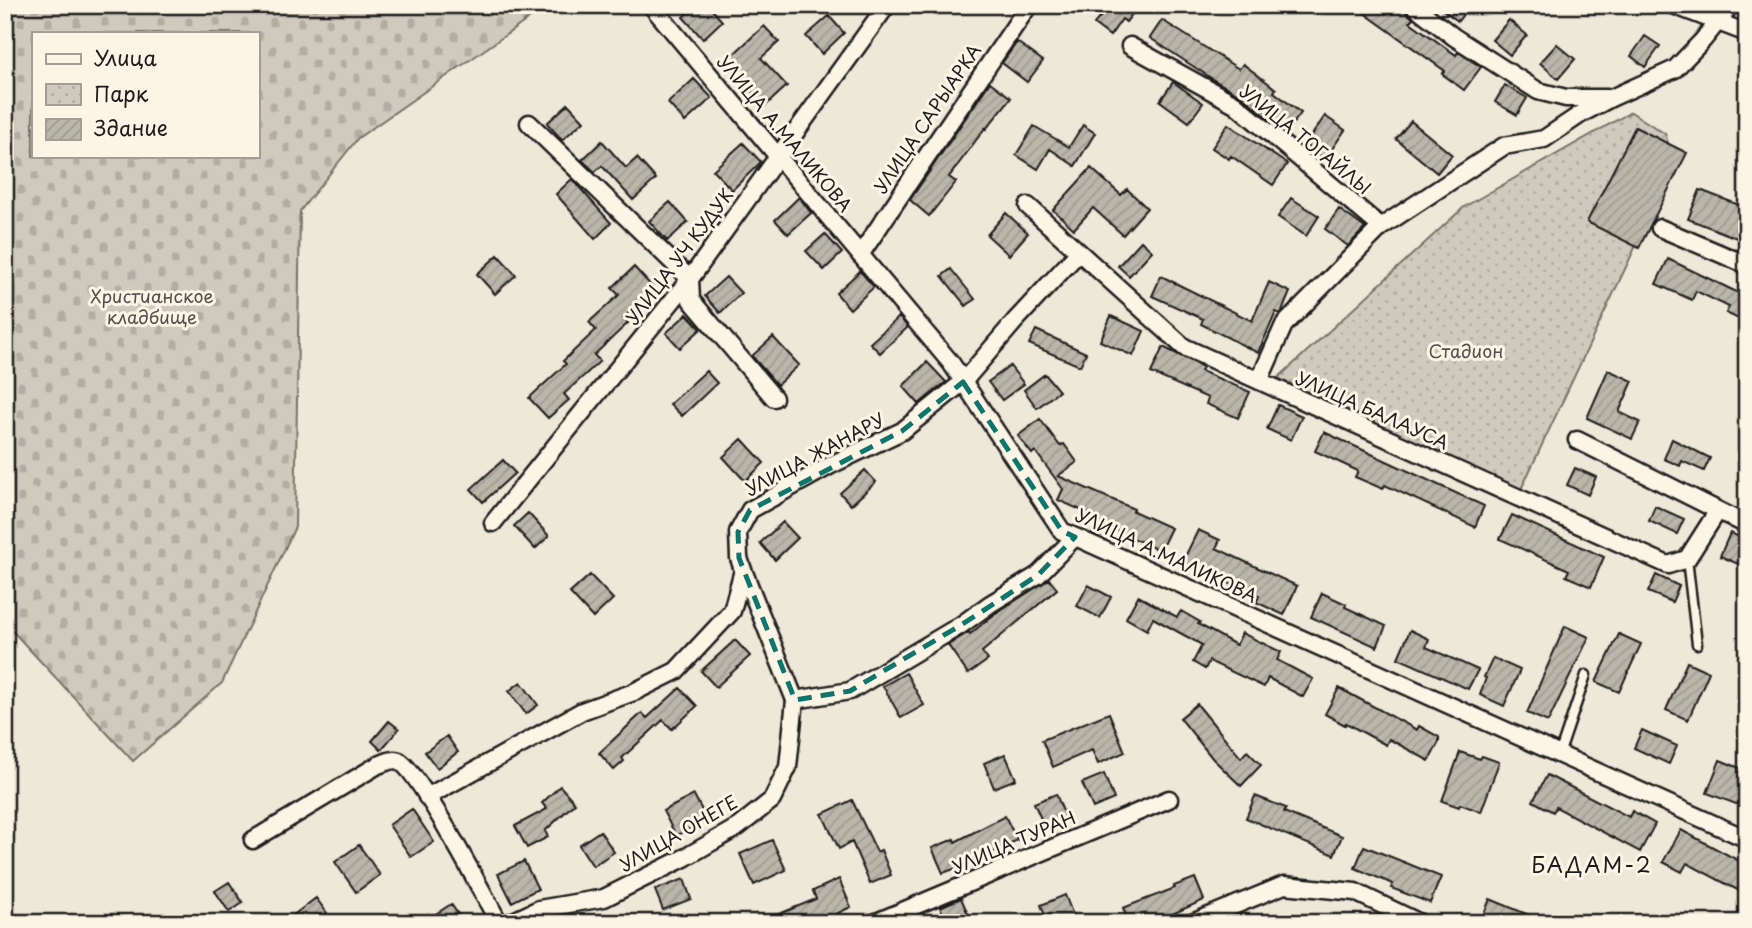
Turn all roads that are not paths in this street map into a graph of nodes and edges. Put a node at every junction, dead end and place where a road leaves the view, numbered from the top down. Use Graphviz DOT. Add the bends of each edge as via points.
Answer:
graph roads {
  1 [pos="651,5"];
  2 [pos="887,5"];
  3 [pos="1029,5"];
  4 [pos="1413,5"];
  5 [pos="1673,5"];
  6 [pos="1731,5"];
  7 [pos="1717,22"];
  8 [pos="1747,33"];
  9 [pos="1130,46"];
  10 [pos="1611,98"];
  11 [pos="529,123"];
  12 [pos="778,157"];
  13 [pos="1028,206"];
  14 [pos="1381,228"];
  15 [pos="1660,228"];
  16 [pos="1079,252"];
  17 [pos="860,255"];
  18 [pos="1747,265"];
  19 [pos="690,279"];
  20 [pos="1259,381"];
  21 [pos="963,383"];
  22 [pos="774,398"];
  23 [pos="1577,440"];
  24 [pos="1717,512"];
  25 [pos="493,523"];
  26 [pos="1747,525"];
  27 [pos="1075,537"];
  28 [pos="1687,559"];
  29 [pos="743,570"];
  30 [pos="1697,644"];
  31 [pos="1586,675"];
  32 [pos="795,700"];
  33 [pos="1559,755"];
  34 [pos="427,797"];
  35 [pos="1169,799"];
  36 [pos="1747,839"];
  37 [pos="253,840"];
  38 [pos="499,923"];
  39 [pos="509,923"];
  40 [pos="874,923"];
  41 [pos="1192,923"];
  42 [pos="1420,923"];
  1 -- 12 [label="street, УЛИЦА А.МАЛИКОВА"];
  2 -- 12 [label="street, УЛИЦА УЧ КУДУК"];
  3 -- 17 [label="street, УЛИЦА САРЫАРКА"];
  4 -- 10 [label="street" via="1538,91 1566,98"];
  5 -- 7 [label="street"];
  6 -- 7 [label="street"];
  7 -- 8 [label="street"];
  7 -- 10 [label="street" via="1675,69"];
  9 -- 14 [label="street, УЛИЦА ТОГАЙЛЫ" via="1235,104"];
  10 -- 14 [label="street" via="1544,139 1504,146"];
  11 -- 19 [label="street"];
  12 -- 17 [label="street, УЛИЦА А.МАЛИКОВА"];
  12 -- 19 [label="street, УЛИЦА УЧ КУДУК"];
  13 -- 16 [label="street, УЛИЦА БАЛАУСА"];
  14 -- 20 [label="street" via="1284,325"];
  15 -- 18 [label="street"];
  16 -- 20 [label="street, УЛИЦА БАЛАУСА" via="1184,348"];
  16 -- 21 [label="street, УЛИЦА ЖАНАРУ"];
  17 -- 21 [label="street, УЛИЦА А.МАЛИКОВА"];
  19 -- 22 [label="street" via="691,300"];
  19 -- 25 [label="street, УЛИЦА УЧ КУДУК"];
  20 -- 28 [label="street, УЛИЦА БАЛАУСА" via="1668,565"];
  21 -- 27 [label="street, УЛИЦА А.МАЛИКОВА" via="1062,531"];
  21 -- 29 [label="street, УЛИЦА ЖАНАРУ" via="902,431 750,510 738,532"];
  23 -- 24 [label="street"];
  24 -- 26 [label="street"];
  24 -- 28 [label="street"];
  27 -- 32 [label="street" via="1038,576 850,691"];
  27 -- 33 [label="street, УЛИЦА А.МАЛИКОВА"];
  28 -- 30 [label="lane"];
  29 -- 32 [label="street"];
  29 -- 34 [label="street, УЛИЦА ЖАНАРУ" via="733,611 676,671 582,711"];
  31 -- 33 [label="lane"];
  32 -- 39 [label="street, УЛИЦА ОНЕГЕ" via="788,768 772,800 738,827 604,898 539,909"];
  33 -- 36 [label="street, УЛИЦА А.МАЛИКОВА"];
  34 -- 37 [label="street" via="408,769 391,760"];
  34 -- 38 [label="street"];
  35 -- 40 [label="street, УЛИЦА ТУРАН"];
  41 -- 42 [label="street" via="1284,885 1355,892"];
}
